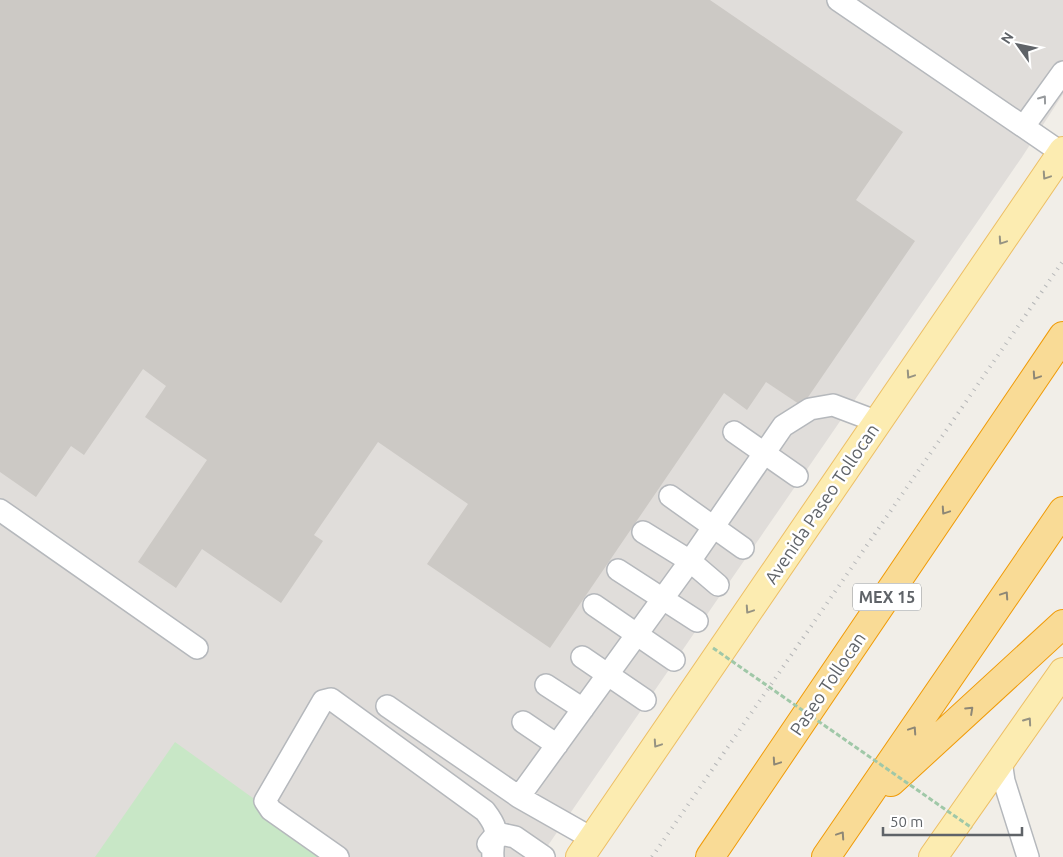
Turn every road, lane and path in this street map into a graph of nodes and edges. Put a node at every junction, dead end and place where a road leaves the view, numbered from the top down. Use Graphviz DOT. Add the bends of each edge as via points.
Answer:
graph roads {
  1 [pos="838,0"];
  2 [pos="1063,72"];
  3 [pos="1024,126"];
  4 [pos="1062,152"];
  5 [pos="1063,336"];
  6 [pos="878,422"];
  7 [pos="734,432"];
  8 [pos="764,454"];
  9 [pos="797,476"];
  10 [pos="670,496"];
  11 [pos="0,510"];
  12 [pos="1063,511"];
  13 [pos="714,526"];
  14 [pos="643,532"];
  15 [pos="743,548"];
  16 [pos="690,561"];
  17 [pos="618,570"];
  18 [pos="718,585"];
  19 [pos="662,599"];
  20 [pos="594,606"];
  21 [pos="697,621"];
  22 [pos="1063,624"];
  23 [pos="637,634"];
  24 [pos="197,648"];
  25 [pos="713,648"];
  26 [pos="582,657"];
  27 [pos="674,660"];
  28 [pos="1063,672"];
  29 [pos="608,674"];
  30 [pos="546,685"];
  31 [pos="645,700"];
  32 [pos="387,706"];
  33 [pos="583,709"];
  34 [pos="523,722"];
  35 [pos="557,745"];
  36 [pos="1001,762"];
  37 [pos="520,798"];
  38 [pos="856,813"];
  39 [pos="972,828"];
  40 [pos="497,833"];
  41 [pos="586,848"];
  42 [pos="934,856"];
  43 [pos="338,857"];
  44 [pos="479,857"];
  45 [pos="493,857"];
  46 [pos="544,857"];
  47 [pos="710,857"];
  48 [pos="826,857"];
  49 [pos="1028,857"];
  1 -- 3 [label="street"];
  3 -- 2 [label="street, one-way"];
  3 -- 4 [label="street"];
  4 -- 6 [label="main road, Avenida Paseo Tollocan, one-way"];
  5 -- 47 [label="highway, Paseo Tollocan / MEX 15, one-way"];
  6 -- 8 [label="street" via="833,406 810,409 783,426"];
  6 -- 41 [label="main road, Avenida Paseo Tollocan, one-way"];
  7 -- 8 [label="street"];
  8 -- 9 [label="street"];
  8 -- 13 [label="street"];
  10 -- 13 [label="street"];
  11 -- 24 [label="street"];
  38 -- 12 [label="highway, one-way"];
  13 -- 15 [label="street"];
  13 -- 16 [label="street"];
  14 -- 16 [label="street"];
  16 -- 18 [label="street"];
  16 -- 19 [label="street"];
  17 -- 19 [label="street"];
  19 -- 21 [label="street"];
  19 -- 23 [label="street"];
  20 -- 23 [label="street"];
  38 -- 22 [label="highway, one-way"];
  23 -- 27 [label="street"];
  23 -- 29 [label="street"];
  25 -- 39 [label="path, bridge"];
  26 -- 29 [label="street"];
  36 -- 28 [label="main road, one-way"];
  29 -- 31 [label="street"];
  29 -- 33 [label="street"];
  30 -- 33 [label="street"];
  32 -- 37 [label="street"];
  33 -- 35 [label="street"];
  34 -- 35 [label="street"];
  35 -- 37 [label="street"];
  36 -- 42 [label="main road"];
  36 -- 49 [label="street"];
  37 -- 41 [label="street"];
  48 -- 38 [label="highway, one-way"];
  40 -- 43 [label="street" via="479,805 335,700 327,700 323,701 265,801 271,810"];
  40 -- 44 [label="street"];
  40 -- 45 [label="street"];
  40 -- 46 [label="street" via="515,837"];
}
